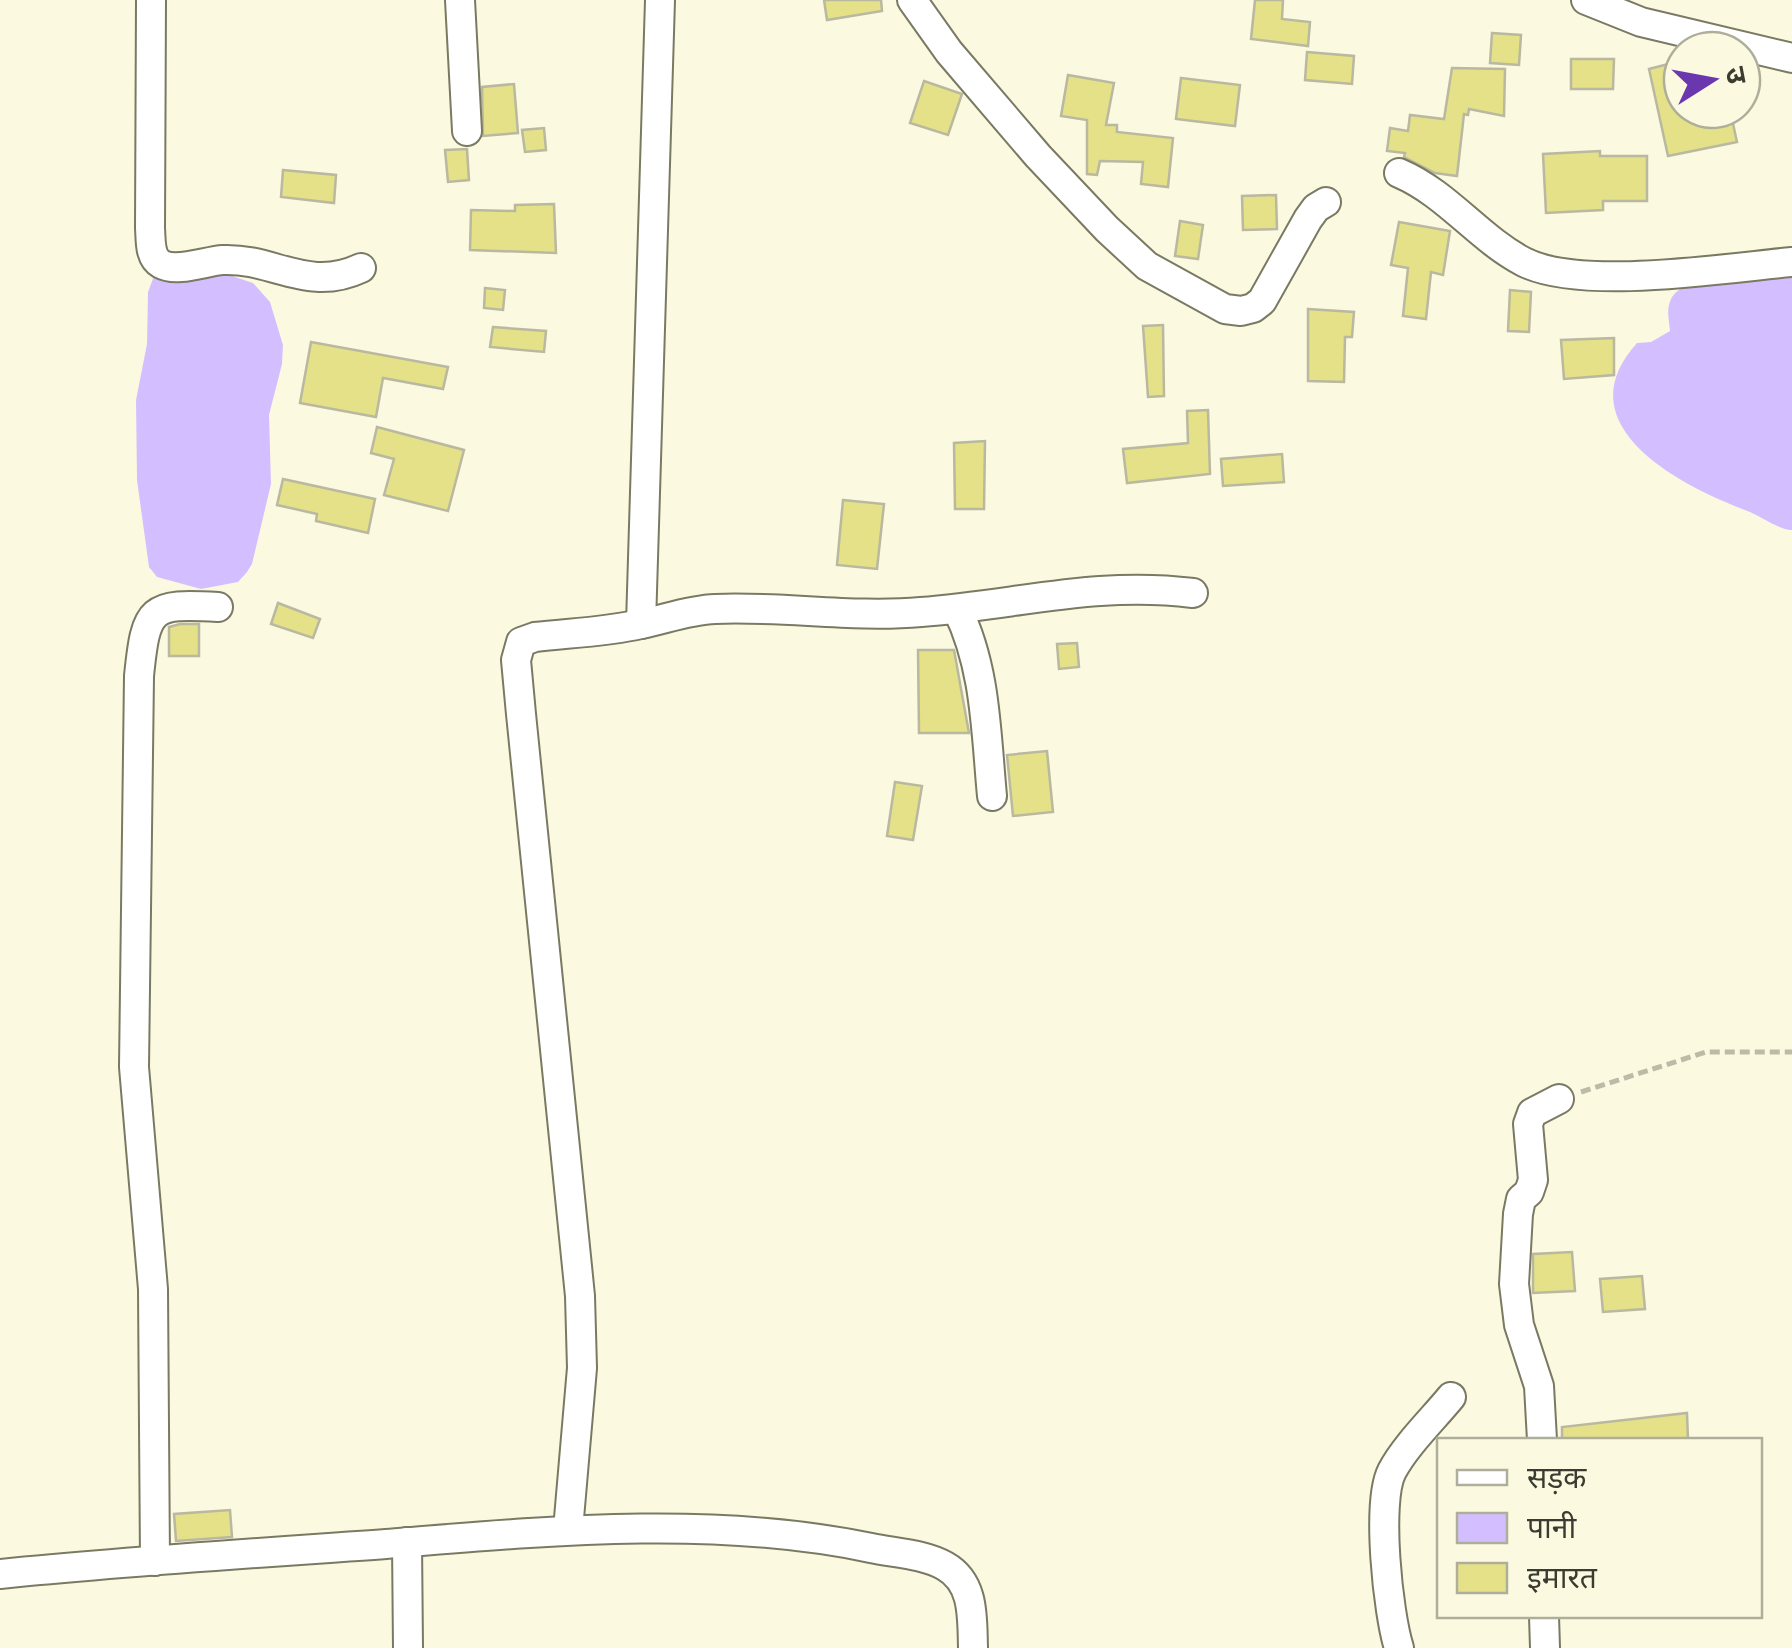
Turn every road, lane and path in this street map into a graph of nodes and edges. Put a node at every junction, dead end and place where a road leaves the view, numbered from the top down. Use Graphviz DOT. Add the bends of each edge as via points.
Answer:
graph roads {
  1 [pos="151,0"];
  2 [pos="460,0"];
  3 [pos="660,0"];
  4 [pos="912,0"];
  5 [pos="1586,0"];
  6 [pos="1792,58"];
  7 [pos="467,131"];
  8 [pos="1399,174"];
  9 [pos="1326,202"];
  10 [pos="1792,262"];
  11 [pos="361,268"];
  12 [pos="1193,593"];
  13 [pos="218,606"];
  14 [pos="957,609"];
  15 [pos="640,624"];
  16 [pos="992,796"];
  17 [pos="1792,1052"];
  18 [pos="1559,1099"];
  19 [pos="1451,1397"];
  20 [pos="1542,1438"];
  21 [pos="568,1530"];
  22 [pos="406,1542"];
  23 [pos="155,1561"];
  24 [pos="0,1574"];
  25 [pos="1544,1618"];
  26 [pos="408,1648"];
  27 [pos="973,1648"];
  28 [pos="1399,1648"];
  29 [pos="1545,1648"];
  1 -- 11 [label="street" via="150,228 157,261 173,266 237,260 331,278"];
  2 -- 7 [label="street"];
  3 -- 15 [label="street"];
  4 -- 9 [label="street" via="949,52 1106,229 1147,266 1225,308 1241,311 1262,301 1308,219"];
  5 -- 6 [label="street" via="1641,22"];
  8 -- 10 [label="street" via="1430,189 1495,245 1556,273 1622,276"];
  12 -- 14 [label="street" via="1053,593"];
  13 -- 23 [label="street" via="160,609 146,626 139,676 134,1067 154,1290"];
  14 -- 15 [label="street" via="707,609"];
  14 -- 16 [label="street" via="981,682"];
  15 -- 21 [label="street" via="526,638 516,660 580,1296 582,1368"];
  17 -- 18 [label="path" via="1706,1052"];
  18 -- 20 [label="street" via="1532,1112 1528,1124 1533,1180 1521,1199 1515,1233 1516,1307 1538,1386"];
  19 -- 28 [label="street" via="1392,1470 1386,1489 1384,1529"];
  21 -- 22 [label="street"];
  21 -- 27 [label="street" via="765,1534 930,1560 964,1586"];
  22 -- 23 [label="street"];
  22 -- 26 [label="street"];
  23 -- 24 [label="street"];
  25 -- 29 [label="street"];
}
